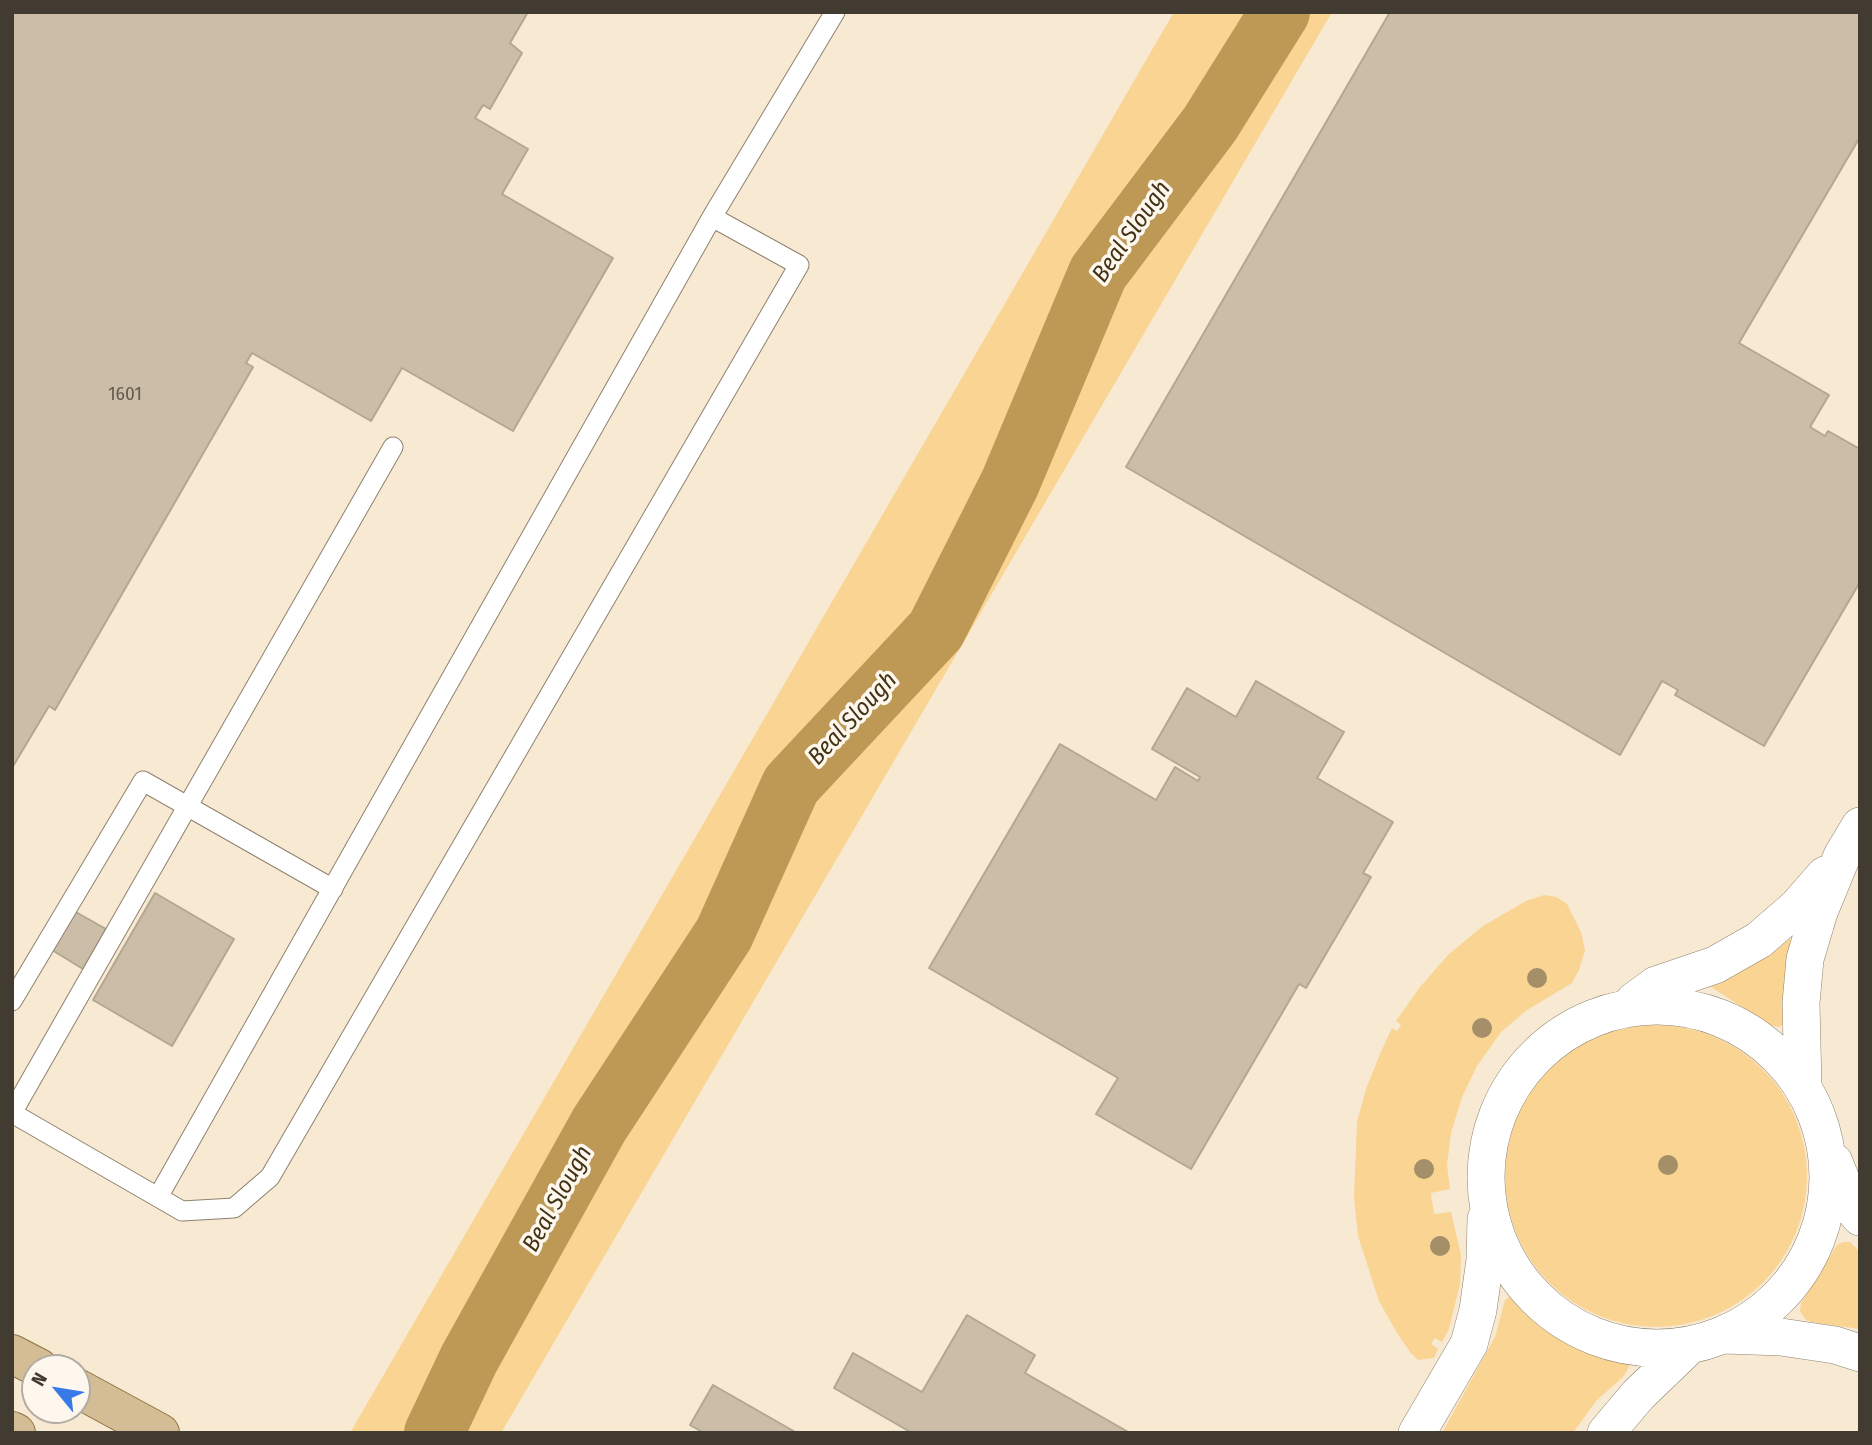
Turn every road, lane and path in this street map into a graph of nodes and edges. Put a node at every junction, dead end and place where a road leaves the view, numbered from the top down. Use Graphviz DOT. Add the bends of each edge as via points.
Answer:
graph roads {
  1 [pos="835,12"];
  2 [pos="712,217"];
  3 [pos="393,447"];
  4 [pos="187,806"];
  5 [pos="1851,841"];
  6 [pos="333,889"];
  7 [pos="12,1001"];
  8 [pos="1634,1001"];
  9 [pos="1803,1086"];
  10 [pos="12,1113"];
  11 [pos="1820,1122"];
  12 [pos="1486,1186"];
  13 [pos="158,1197"];
  14 [pos="1860,1217"];
  15 [pos="1725,1335"];
  16 [pos="1689,1346"];
  17 [pos="1860,1353"];
  18 [pos="91,1396"];
  19 [pos="160,1433"];
  20 [pos="1417,1433"];
  21 [pos="1605,1433"];
  1 -- 2 [label="lane"];
  2 -- 6 [label="lane"];
  2 -- 13 [label="lane" via="799,265 270,1177 234,1208 182,1211"];
  3 -- 4 [label="lane"];
  4 -- 6 [label="lane"];
  4 -- 7 [label="lane" via="143,781"];
  4 -- 10 [label="lane"];
  5 -- 8 [label="street" via="1797,907 1759,940 1715,965 1656,985"];
  5 -- 9 [label="street" via="1819,912 1805,959"];
  6 -- 13 [label="lane"];
  8 -- 9 [label="street" via="1709,1014 1746,1030 1777,1054"];
  8 -- 12 [label="street" via="1612,1006 1555,1040 1524,1069 1502,1105 1489,1145"];
  9 -- 11 [label="street"];
  10 -- 13 [label="lane"];
  11 -- 14 [label="street" via="1840,1180"];
  11 -- 15 [label="street" via="1829,1164 1826,1206 1814,1247 1792,1283 1762,1313"];
  12 -- 16 [label="street" via="1493,1227 1510,1265 1535,1298 1567,1323 1604,1341 1644,1349"];
  12 -- 20 [label="street" via="1485,1261 1475,1321 1468,1344"];
  15 -- 16 [label="street"];
  15 -- 17 [label="street" via="1781,1337"];
  16 -- 21 [label="street"];
  18 -- 19 [label="main road"];
}
